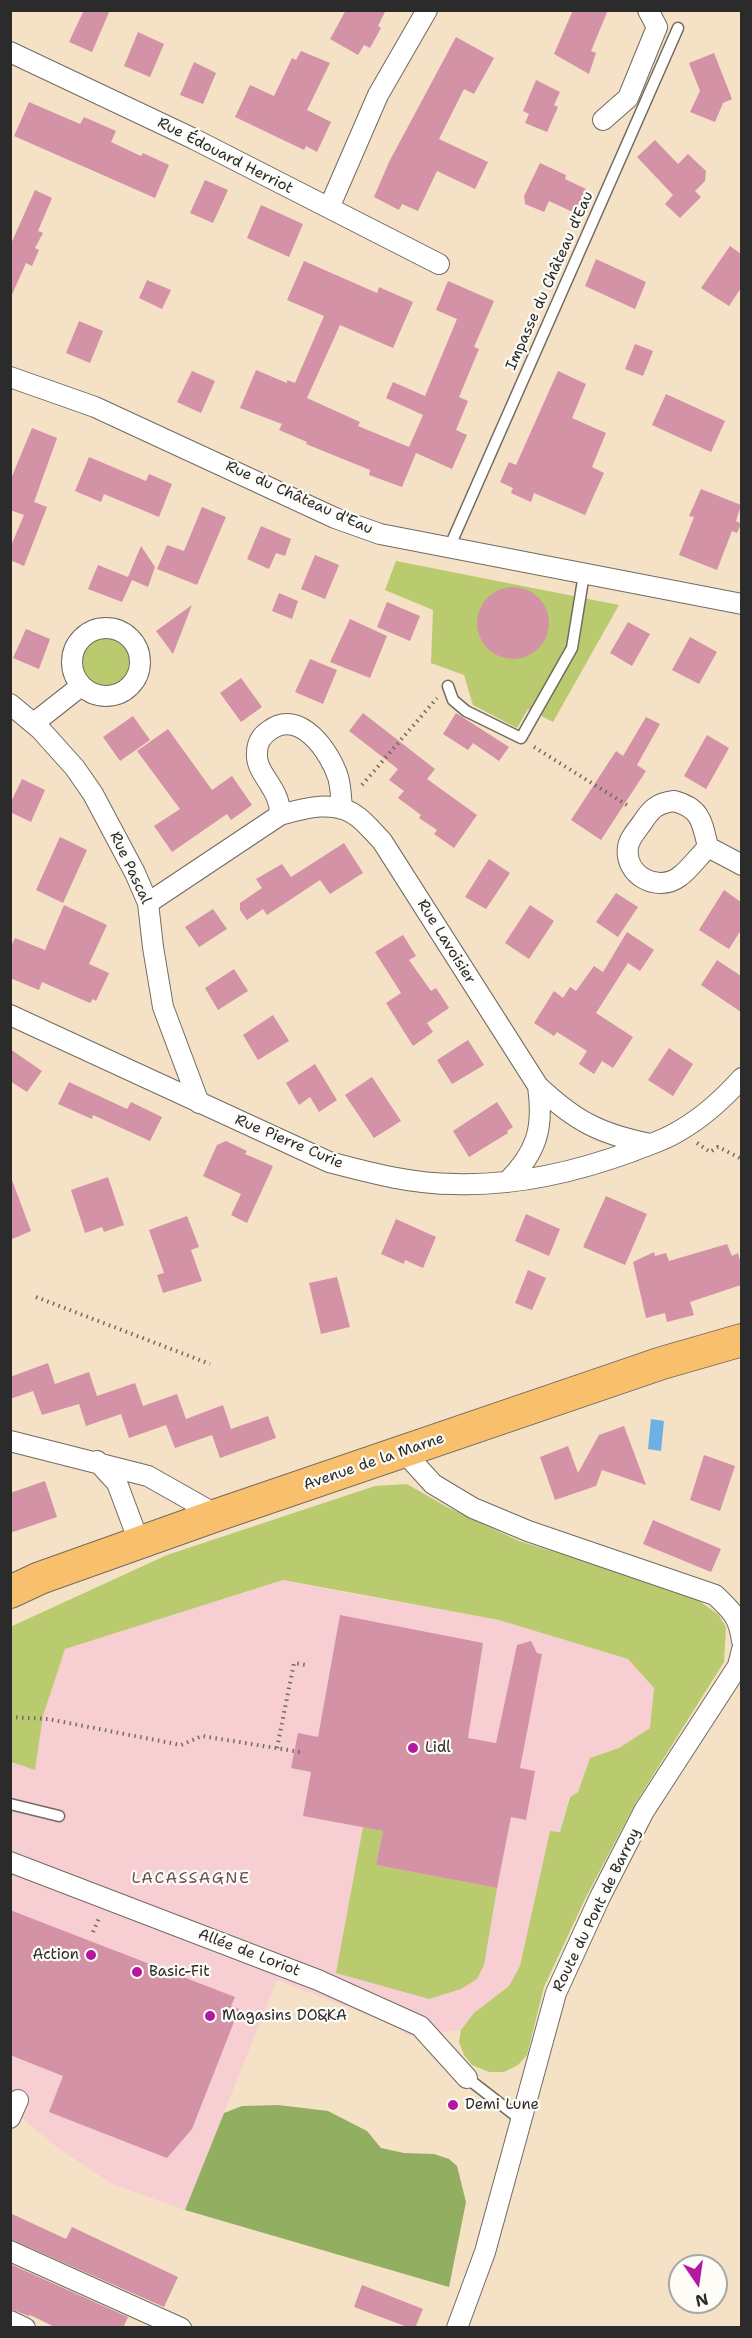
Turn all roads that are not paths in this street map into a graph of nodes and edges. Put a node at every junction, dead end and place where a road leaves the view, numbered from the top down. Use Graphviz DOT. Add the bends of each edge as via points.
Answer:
graph roads {
  1 [pos="427,10"];
  2 [pos="648,10"];
  3 [pos="678,27"];
  4 [pos="10,52"];
  5 [pos="603,120"];
  6 [pos="329,208"];
  7 [pos="438,264"];
  8 [pos="10,377"];
  9 [pos="449,548"];
  10 [pos="584,574"];
  11 [pos="741,604"];
  12 [pos="81,686"];
  13 [pos="448,686"];
  14 [pos="10,704"];
  15 [pos="34,723"];
  16 [pos="342,809"];
  17 [pos="280,815"];
  18 [pos="708,847"];
  19 [pos="741,865"];
  20 [pos="148,903"];
  21 [pos="10,1015"];
  22 [pos="741,1078"];
  23 [pos="538,1086"];
  24 [pos="199,1103"];
  25 [pos="650,1144"];
  26 [pos="507,1182"];
  27 [pos="741,1340"];
  28 [pos="10,1441"];
  29 [pos="31,1446"];
  30 [pos="10,1452"];
  31 [pos="404,1452"];
  32 [pos="97,1461"];
  33 [pos="217,1515"];
  34 [pos="139,1542"];
  35 [pos="10,1592"];
  36 [pos="741,1630"];
  37 [pos="741,1650"];
  38 [pos="10,1804"];
  39 [pos="59,1816"];
  40 [pos="10,1862"];
  41 [pos="467,2078"];
  42 [pos="520,2119"];
  43 [pos="10,2251"];
  44 [pos="10,2321"];
  45 [pos="156,2323"];
  46 [pos="25,2328"];
  47 [pos="181,2328"];
  48 [pos="457,2328"];
  1 -- 6 [label="street" via="378,95"];
  2 -- 5 [label="street" via="657,27 628,98"];
  3 -- 9 [label="lane, Impasse du Château d'Eau"];
  4 -- 6 [label="street, Rue Édouard Herriot"];
  6 -- 7 [label="street, Rue Édouard Herriot"];
  8 -- 9 [label="street, Rue du Château d'Eau" via="95,407 335,518 380,534"];
  9 -- 10 [label="street, Rue du Château d'Eau"];
  10 -- 11 [label="street, Rue du Château d'Eau"];
  10 -- 13 [label="lane" via="572,648 521,738 466,711 453,700"];
  12 -- 15 [label="street"];
  14 -- 15 [label="street, Rue Pascal"];
  15 -- 20 [label="street, Rue Pascal" via="93,794"];
  16 -- 17 [label="street" via="304,808"];
  16 -- 17 [label="street" via="334,766 312,735 295,724 285,723 266,732 256,751 257,762 278,796"];
  16 -- 23 [label="street, Rue Lavoisier" via="357,816 382,841"];
  17 -- 20 [label="street"];
  18 -- 18 [label="street" via="679,877 655,883 642,879 631,864 628,845 650,809 674,801 697,812"];
  18 -- 19 [label="street"];
  20 -- 24 [label="street, Rue Pascal" via="163,1007"];
  21 -- 24 [label="street, Rue Pierre Curie"];
  22 -- 25 [label="street, Rue Pierre Curie" via="717,1103 678,1132"];
  23 -- 25 [label="street, Rue Lavoisier" via="563,1110 592,1128"];
  23 -- 26 [label="street, Rue Lavoisier" via="541,1107 536,1139 522,1167"];
  24 -- 26 [label="street, Rue Pierre Curie" via="329,1162 379,1176 455,1184"];
  25 -- 26 [label="street, Rue Pierre Curie" via="599,1164"];
  27 -- 31 [label="main road, Avenue de la Marne" via="662,1363"];
  28 -- 29 [label="street"];
  29 -- 30 [label="street"];
  29 -- 32 [label="street"];
  31 -- 33 [label="main road, Avenue de la Marne"];
  31 -- 36 [label="street" via="433,1484 474,1508 528,1532 715,1595 733,1611"];
  32 -- 33 [label="street" via="148,1476"];
  32 -- 34 [label="street" via="117,1483"];
  33 -- 34 [label="main road, Avenue de la Marne"];
  34 -- 35 [label="main road, Avenue de la Marne"];
  37 -- 42 [label="street, Route du Pont de Barroy" via="738,1666 644,1811 600,1897 556,1993"];
  38 -- 39 [label="lane"];
  40 -- 41 [label="street, Allée de Loriot" via="318,1980 420,2026"];
  41 -- 42 [label="lane"];
  42 -- 48 [label="street, Route du Pont de Barroy" via="485,2252"];
  43 -- 45 [label="street"];
  44 -- 46 [label="street"];
  45 -- 47 [label="street"];
}
